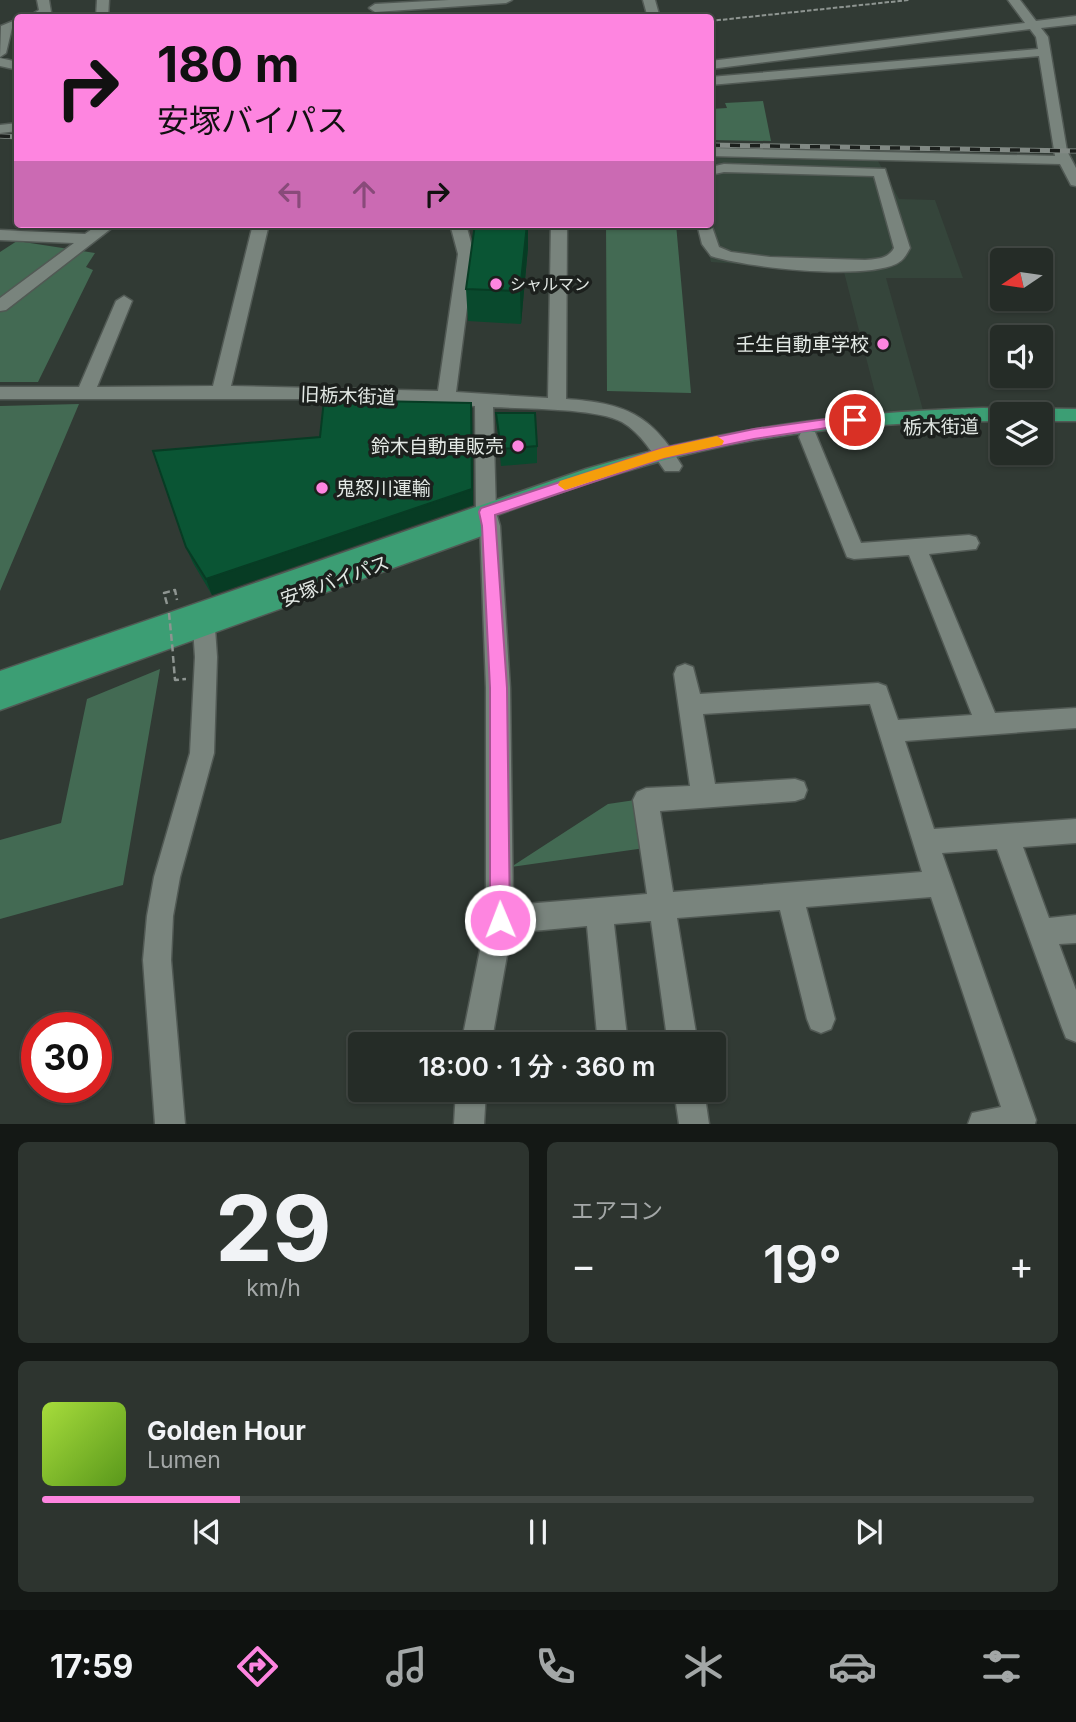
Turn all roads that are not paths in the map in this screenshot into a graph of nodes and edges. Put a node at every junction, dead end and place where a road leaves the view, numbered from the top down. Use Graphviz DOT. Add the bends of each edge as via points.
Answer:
graph roads {
  1 [pos="506,0"];
  2 [pos="1014,0"];
  3 [pos="375,8"];
  4 [pos="1076,20"];
  5 [pos="14,23"];
  6 [pos="1034,26"];
  7 [pos="1044,52"];
  8 [pos="0,53"];
  9 [pos="714,65"];
  10 [pos="714,81"];
  11 [pos="1076,148"];
  12 [pos="714,153"];
  13 [pos="876,156"];
  14 [pos="1066,156"];
  15 [pos="735,160"];
  16 [pos="714,168"];
  17 [pos="880,172"];
  18 [pos="1076,182"];
  19 [pos="102,228"];
  20 [pos="260,228"];
  21 [pos="459,228"];
  22 [pos="559,228"];
  23 [pos="706,228"];
  24 [pos="0,235"];
  25 [pos="85,239"];
  26 [pos="124,300"];
  27 [pos="0,306"];
  28 [pos="0,393"];
  29 [pos="85,393"];
  30 [pos="218,393"];
  31 [pos="446,399"];
  32 [pos="484,401"];
  33 [pos="557,406"];
  34 [pos="1076,415"];
  35 [pos="990,426"];
  36 [pos="1053,427"];
  37 [pos="1076,428"];
  38 [pos="808,438"];
  39 [pos="667,460"];
  40 [pos="488,519"];
  41 [pos="970,543"];
  42 [pos="916,547"];
  43 [pos="194,617"];
  44 [pos="685,674"];
  45 [pos="0,681"];
  46 [pos="0,700"];
  47 [pos="690,705"];
  48 [pos="1076,718"];
  49 [pos="988,724"];
  50 [pos="891,731"];
  51 [pos="795,790"];
  52 [pos="704,795"];
  53 [pos="1076,831"];
  54 [pos="1006,837"];
  55 [pos="925,842"];
  56 [pos="940,883"];
  57 [pos="790,895"];
  58 [pos="664,905"];
  59 [pos="599,911"];
  60 [pos="500,920"];
  61 [pos="1076,929"];
  62 [pos="1040,932"];
  63 [pos="821,1018"];
  64 [pos="1076,1028"];
  65 [pos="478,1032"];
  66 [pos="612,1032"];
  67 [pos="681,1032"];
  68 [pos="470,1102"];
  69 [pos="691,1102"];
  70 [pos="170,1124"];
  71 [pos="469,1124"];
  72 [pos="694,1124"];
  73 [pos="983,1124"];
  1 -- 3 [label="street"];
  2 -- 6 [label="street"];
  4 -- 6 [label="street"];
  5 -- 8 [label="street" via="7,26"];
  6 -- 7 [label="street" via="1042,37"];
  6 -- 9 [label="street"];
  7 -- 10 [label="street"];
  7 -- 14 [label="street"];
  11 -- 14 [label="street"];
  12 -- 15 [label="street"];
  13 -- 14 [label="street"];
  13 -- 15 [label="street"];
  13 -- 17 [label="street"];
  14 -- 18 [label="street"];
  15 -- 16 [label="street"];
  15 -- 17 [label="street"];
  17 -- 23 [label="street" via="902,248 890,261 835,265 731,257 711,248"];
  19 -- 25 [label="street"];
  20 -- 30 [label="street"];
  21 -- 31 [label="street" via="466,254"];
  22 -- 33 [label="street"];
  24 -- 25 [label="street"];
  25 -- 27 [label="street"];
  26 -- 29 [label="street"];
  28 -- 29 [label="street, 旧栃木街道"];
  29 -- 30 [label="street, 旧栃木街道"];
  30 -- 31 [label="street, 旧栃木街道"];
  31 -- 32 [label="street, 旧栃木街道"];
  32 -- 33 [label="street, 旧栃木街道"];
  32 -- 40 [label="street"];
  33 -- 39 [label="street, 旧栃木街道" via="621,414 640,426"];
  34 -- 39 [label="main road, 栃木街道" via="948,414 855,420 754,434"];
  35 -- 38 [label="main road, 栃木街道" via="899,428"];
  36 -- 37 [label="main road"];
  38 -- 39 [label="main road, 栃木街道"];
  38 -- 42 [label="street" via="854,551"];
  39 -- 40 [label="main road, 安塚バイパス"];
  40 -- 43 [label="main road, 安塚バイパス"];
  40 -- 60 [label="street" via="498,688"];
  41 -- 42 [label="street"];
  42 -- 49 [label="street"];
  43 -- 45 [label="main road, 安塚バイパス"];
  43 -- 46 [label="main road, 安塚バイパス"];
  43 -- 70 [label="street" via="206,702 202,753 167,877 157,960"];
  44 -- 47 [label="street"];
  47 -- 50 [label="street" via="878,693"];
  47 -- 52 [label="street"];
  48 -- 49 [label="street"];
  49 -- 50 [label="street"];
  50 -- 55 [label="street"];
  51 -- 52 [label="street"];
  52 -- 58 [label="street" via="646,800"];
  53 -- 54 [label="street"];
  54 -- 55 [label="street"];
  54 -- 62 [label="street"];
  55 -- 56 [label="street"];
  56 -- 57 [label="street"];
  56 -- 73 [label="street" via="1021,1120"];
  57 -- 58 [label="street"];
  57 -- 63 [label="street"];
  58 -- 59 [label="street"];
  58 -- 67 [label="street"];
  59 -- 60 [label="street"];
  59 -- 66 [label="street"];
  60 -- 65 [label="street"];
  61 -- 62 [label="street"];
  62 -- 64 [label="street"];
  68 -- 71 [label="street"];
  69 -- 72 [label="street"];
}
